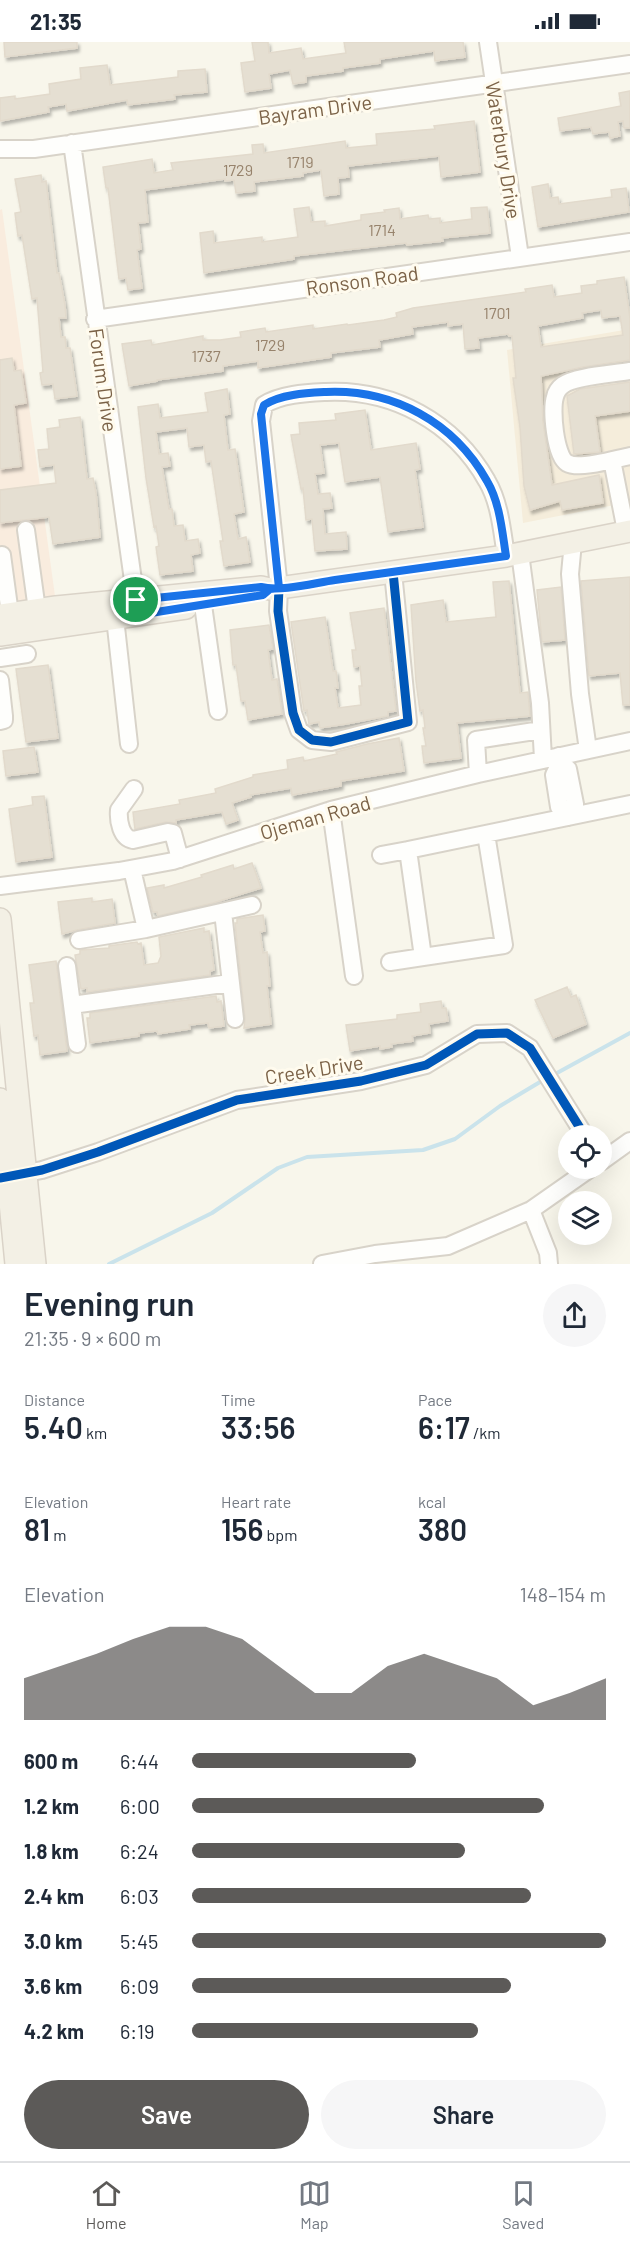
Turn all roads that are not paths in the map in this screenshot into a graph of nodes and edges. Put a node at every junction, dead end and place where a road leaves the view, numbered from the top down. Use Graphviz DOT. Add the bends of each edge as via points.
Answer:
graph roads {
  1 [pos="488,42"];
  2 [pos="630,64"];
  3 [pos="493,83"];
  4 [pos="72,143"];
  5 [pos="0,149"];
  6 [pos="630,242"];
  7 [pos="520,257"];
  8 [pos="95,319"];
  9 [pos="630,371"];
  10 [pos="630,456"];
  11 [pos="612,460"];
  12 [pos="26,530"];
  13 [pos="628,531"];
  14 [pos="573,542"];
  15 [pos="1,555"];
  16 [pos="513,555"];
  17 [pos="393,572"];
  18 [pos="274,589"];
  19 [pos="203,605"];
  20 [pos="137,608"];
  21 [pos="37,610"];
  22 [pos="5,614"];
  23 [pos="115,618"];
  24 [pos="0,635"];
  25 [pos="27,654"];
  26 [pos="0,658"];
  27 [pos="0,681"];
  28 [pos="218,711"];
  29 [pos="0,721"];
  30 [pos="541,730"];
  31 [pos="630,741"];
  32 [pos="129,744"];
  33 [pos="588,750"];
  34 [pos="554,759"];
  35 [pos="478,774"];
  36 [pos="134,789"];
  37 [pos="630,804"];
  38 [pos="331,810"];
  39 [pos="567,814"];
  40 [pos="486,834"];
  41 [pos="408,850"];
  42 [pos="381,855"];
  43 [pos="180,859"];
  44 [pos="132,868"];
  45 [pos="0,886"];
  46 [pos="252,905"];
  47 [pos="223,912"];
  48 [pos="0,919"];
  49 [pos="146,929"];
  50 [pos="79,940"];
  51 [pos="423,957"];
  52 [pos="390,962"];
  53 [pos="67,966"];
  54 [pos="354,976"];
  55 [pos="230,982"];
  56 [pos="72,1005"];
  57 [pos="235,1019"];
  58 [pos="77,1044"];
  59 [pos="0,1099"];
  60 [pos="578,1125"];
  61 [pos="630,1141"];
  62 [pos="612,1154"];
  63 [pos="12,1176"];
  64 [pos="575,1179"];
  65 [pos="531,1210"];
  66 [pos="375,1259"];
  67 [pos="16,1264"];
  68 [pos="35,1264"];
  69 [pos="322,1264"];
  70 [pos="549,1264"];
  1 -- 3 [label="street, Waterbury Drive"];
  2 -- 3 [label="street, Bayram Drive"];
  3 -- 4 [label="street, Bayram Drive"];
  3 -- 7 [label="street, Waterbury Drive"];
  4 -- 5 [label="street, Bayram Drive"];
  4 -- 8 [label="street, Forum Drive"];
  6 -- 7 [label="street, Ronson Road"];
  7 -- 8 [label="street, Ronson Road"];
  8 -- 20 [label="street, Forum Drive"];
  9 -- 11 [label="street" via="573,381 558,390 554,408 557,447 562,459 584,465"];
  10 -- 11 [label="street"];
  11 -- 13 [label="street"];
  12 -- 21 [label="street"];
  13 -- 14 [label="main road"];
  14 -- 16 [label="main road"];
  14 -- 33 [label="street" via="570,574"];
  15 -- 22 [label="street"];
  16 -- 17 [label="main road"];
  16 -- 18 [label="street" via="487,481 457,440 425,415 382,398 347,392 283,398 264,405 261,421"];
  16 -- 30 [label="street" via="540,703"];
  17 -- 18 [label="main road"];
  17 -- 18 [label="street" via="408,722 331,742 312,740 299,730"];
  18 -- 19 [label="main road" via="263,595"];
  18 -- 20 [label="main road" via="261,587"];
  19 -- 20 [label="main road"];
  19 -- 28 [label="street"];
  20 -- 21 [label="main road"];
  20 -- 23 [label="main road"];
  21 -- 22 [label="main road"];
  23 -- 24 [label="main road"];
  23 -- 32 [label="street"];
  25 -- 26 [label="street"];
  27 -- 29 [label="street" via="4,716"];
  30 -- 34 [label="street"];
  30 -- 35 [label="street" via="476,740"];
  31 -- 33 [label="street, Ojeman Road"];
  33 -- 34 [label="street, Ojeman Road"];
  34 -- 35 [label="street, Ojeman Road"];
  34 -- 39 [label="street" via="568,769 564,788 575,804"];
  35 -- 38 [label="street, Ojeman Road"];
  36 -- 43 [label="street" via="119,810 123,835 133,840 172,833"];
  37 -- 39 [label="street"];
  38 -- 43 [label="street, Ojeman Road"];
  38 -- 54 [label="street"];
  39 -- 40 [label="street"];
  40 -- 41 [label="street"];
  40 -- 51 [label="street" via="504,945"];
  41 -- 42 [label="street"];
  41 -- 51 [label="street"];
  43 -- 44 [label="street, Ojeman Road"];
  44 -- 45 [label="street, Ojeman Road"];
  44 -- 49 [label="street"];
  46 -- 47 [label="street"];
  47 -- 49 [label="street"];
  47 -- 55 [label="street"];
  48 -- 63 [label="main road"];
  49 -- 50 [label="street"];
  51 -- 52 [label="street"];
  53 -- 56 [label="street"];
  55 -- 56 [label="street"];
  55 -- 57 [label="street"];
  56 -- 58 [label="street"];
  59 -- 63 [label="main road"];
  60 -- 63 [label="street, Creek Drive" via="530,1048 507,1033 477,1034 426,1065 361,1081 237,1100 98,1152"];
  61 -- 62 [label="street"];
  63 -- 67 [label="main road"];
  63 -- 68 [label="main road"];
  64 -- 65 [label="street"];
  65 -- 66 [label="street" via="448,1246"];
  65 -- 70 [label="street"];
  66 -- 69 [label="street"];
}
